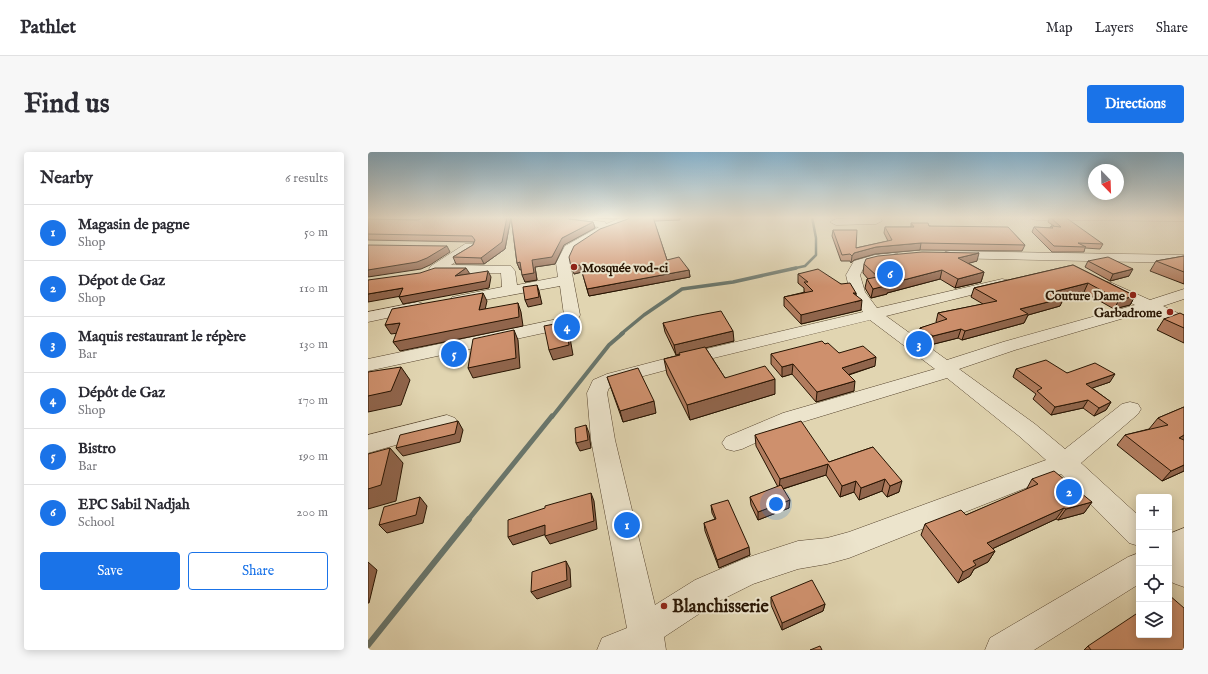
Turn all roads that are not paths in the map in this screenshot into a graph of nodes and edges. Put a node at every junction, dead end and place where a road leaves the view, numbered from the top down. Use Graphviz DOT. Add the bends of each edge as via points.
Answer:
graph roads {
  1 [pos="583,240"];
  2 [pos="445,247"];
  3 [pos="469,248"];
  4 [pos="482,248"];
  5 [pos="933,255"];
  6 [pos="1015,255"];
  7 [pos="905,256"];
  8 [pos="1184,259"];
  9 [pos="1052,271"];
  10 [pos="1082,272"];
  11 [pos="566,280"];
  12 [pos="1012,281"];
  13 [pos="510,290"];
  14 [pos="1184,294"];
  15 [pos="1149,306"];
  16 [pos="873,314"];
  17 [pos="368,317"];
  18 [pos="1184,322"];
  19 [pos="368,365"];
  20 [pos="947,369"];
  21 [pos="1130,409"];
  22 [pos="447,423"];
  23 [pos="734,442"];
  24 [pos="368,444"];
  25 [pos="1065,463"];
  26 [pos="1136,531"];
  27 [pos="1184,541"];
  28 [pos="1172,548"];
  29 [pos="1172,563"];
  30 [pos="1136,569"];
  31 [pos="1184,573"];
  32 [pos="647,639"];
  33 [pos="614,650"];
  34 [pos="1002,650"];
  1 -- 11 [label="street" via="569,249 563,263"];
  2 -- 3 [label="street"];
  3 -- 4 [label="street"];
  3 -- 13 [label="street" via="430,272 506,264"];
  5 -- 6 [label="street"];
  6 -- 8 [label="street"];
  6 -- 10 [label="street" via="1056,260"];
  7 -- 16 [label="street" via="875,259 859,264 853,275 858,292"];
  9 -- 10 [label="street"];
  10 -- 15 [label="street"];
  11 -- 13 [label="street"];
  11 -- 19 [label="street" via="572,315 569,321"];
  12 -- 16 [label="street"];
  13 -- 17 [label="street"];
  14 -- 15 [label="street"];
  15 -- 18 [label="street"];
  15 -- 20 [label="street" via="1009,346"];
  16 -- 20 [label="street"];
  16 -- 32 [label="street" via="679,361 600,384 597,393 603,440"];
  20 -- 23 [label="street" via="791,418"];
  20 -- 25 [label="street" via="1028,430"];
  21 -- 25 [label="street"];
  22 -- 24 [label="street"];
  25 -- 26 [label="street"];
  25 -- 32 [label="street" via="850,545 798,555 746,572 706,591"];
  27 -- 28 [label="street"];
  29 -- 31 [label="street"];
  30 -- 34 [label="street"];
  32 -- 33 [label="street"];
}
